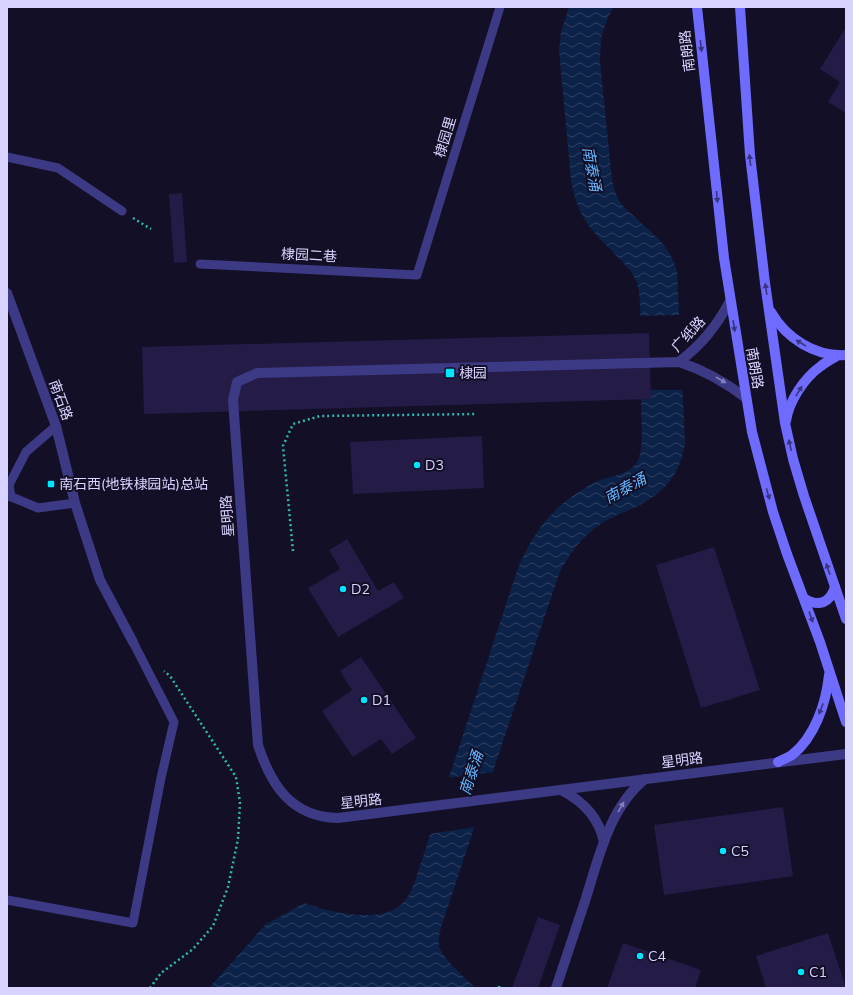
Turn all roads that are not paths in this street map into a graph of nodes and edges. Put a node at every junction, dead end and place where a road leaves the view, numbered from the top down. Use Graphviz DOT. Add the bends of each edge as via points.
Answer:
graph roads {
  1 [pos="500,7"];
  2 [pos="697,7"];
  3 [pos="740,7"];
  4 [pos="7,157"];
  5 [pos="122,212"];
  6 [pos="200,264"];
  7 [pos="417,275"];
  8 [pos="7,293"];
  9 [pos="730,301"];
  10 [pos="768,308"];
  11 [pos="842,356"];
  12 [pos="679,362"];
  13 [pos="746,398"];
  14 [pos="56,426"];
  15 [pos="786,427"];
  16 [pos="9,496"];
  17 [pos="75,503"];
  18 [pos="835,588"];
  19 [pos="805,599"];
  20 [pos="846,620"];
  21 [pos="133,642"];
  22 [pos="830,671"];
  23 [pos="846,722"];
  24 [pos="846,754"];
  25 [pos="778,762"];
  26 [pos="646,779"];
  27 [pos="561,790"];
  28 [pos="604,842"];
  29 [pos="7,900"];
  30 [pos="556,988"];
  1 -- 7 [label="lane, 棣园里"];
  2 -- 9 [label="street, 南朗路, one-way"];
  10 -- 3 [label="street, 南朗路, one-way" via="750,155"];
  4 -- 5 [label="lane" via="58,168"];
  6 -- 7 [label="lane, 棣园二巷"];
  8 -- 14 [label="street, 南石路"];
  9 -- 12 [label="street, 广纸路" via="702,343"];
  9 -- 13 [label="street, 南朗路, one-way"];
  11 -- 10 [label="street, one-way" via="821,352 797,341 783,330"];
  10 -- 15 [label="street, 南朗路"];
  15 -- 11 [label="street, one-way" via="791,406 804,383 821,366"];
  12 -- 13 [label="street, 广纸路, one-way" via="722,381"];
  12 -- 27 [label="street, 星明路" via="257,373 237,382 234,400 256,730 262,758 289,800 318,816 338,818"];
  13 -- 19 [label="street, 南朗路, one-way" via="773,512"];
  14 -- 16 [label="lane" via="26,452 9,485"];
  14 -- 17 [label="street, 南石路"];
  18 -- 15 [label="street, 南朗路, one-way" via="804,496"];
  16 -- 17 [label="lane" via="38,508"];
  17 -- 21 [label="street, 南石路" via="100,580"];
  18 -- 19 [label="street" via="830,598 823,603"];
  18 -- 20 [label="street, 南朗路"];
  19 -- 22 [label="street, 南朗路, one-way"];
  21 -- 29 [label="lane" via="174,722 133,923"];
  22 -- 23 [label="street, 南朗路"];
  22 -- 25 [label="street, one-way" via="824,703 811,733 800,748"];
  24 -- 25 [label="street, 星明路"];
  25 -- 26 [label="street, 星明路"];
  26 -- 27 [label="street, 星明路"];
  28 -- 26 [label="street, one-way" via="629,795"];
  27 -- 28 [label="street" via="572,795 592,814"];
  28 -- 30 [label="street"];
}
